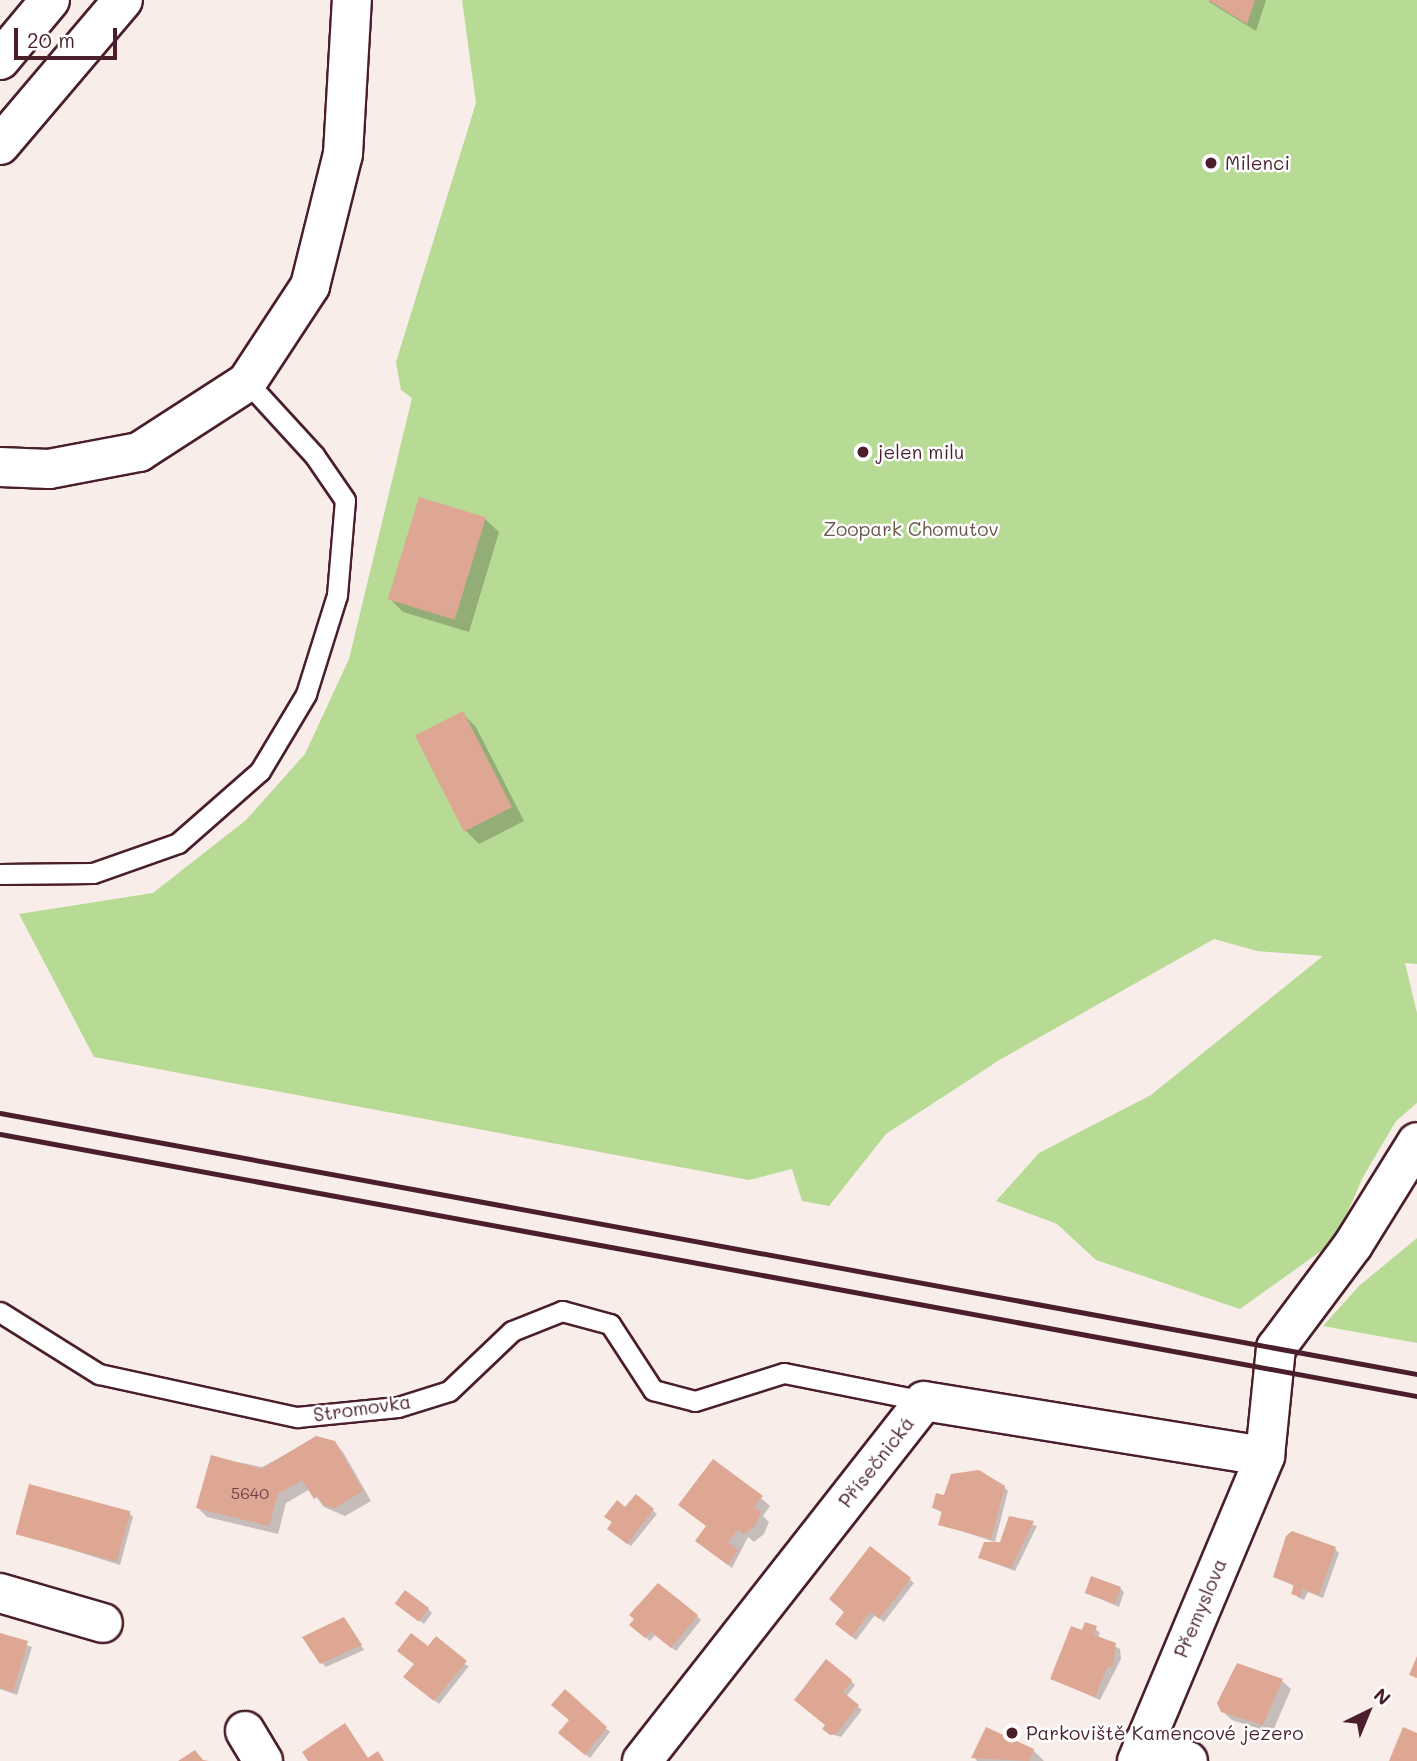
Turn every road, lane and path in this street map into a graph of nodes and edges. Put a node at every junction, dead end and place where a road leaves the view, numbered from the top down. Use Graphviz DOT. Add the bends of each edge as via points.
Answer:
graph roads {
  1 [pos="50,0"];
  2 [pos="123,0"];
  3 [pos="330,0"];
  4 [pos="352,0"];
  5 [pos="349,54"];
  6 [pos="0,60"];
  7 [pos="0,145"];
  8 [pos="247,382"];
  9 [pos="0,467"];
  10 [pos="0,874"];
  11 [pos="1417,1142"];
  12 [pos="0,1312"];
  13 [pos="924,1401"];
  14 [pos="1265,1456"];
  15 [pos="0,1593"];
  16 [pos="103,1623"];
  17 [pos="1140,1753"];
  18 [pos="642,1761"];
  19 [pos="1188,1761"];
  1 -- 6 [label="main road"];
  2 -- 7 [label="main road"];
  3 -- 5 [label="main road"];
  4 -- 5 [label="main road"];
  5 -- 8 [label="main road" via="343,154 310,286"];
  8 -- 9 [label="main road" via="139,452 49,469"];
  8 -- 10 [label="lane" via="314,454 345,500 337,595 306,694 260,771 178,843 93,873"];
  11 -- 14 [label="main road, Přemyslova" via="1353,1245 1276,1348"];
  12 -- 13 [label="lane, Stromovka" via="99,1374 297,1417 398,1407 449,1391 512,1331 562,1311 610,1324 653,1390 695,1401 784,1373"];
  13 -- 14 [label="main road, Přísečnická"];
  13 -- 18 [label="main road, Přísečnická"];
  14 -- 17 [label="main road, Přemyslova"];
  15 -- 16 [label="main road"];
  17 -- 19 [label="main road"];
}
